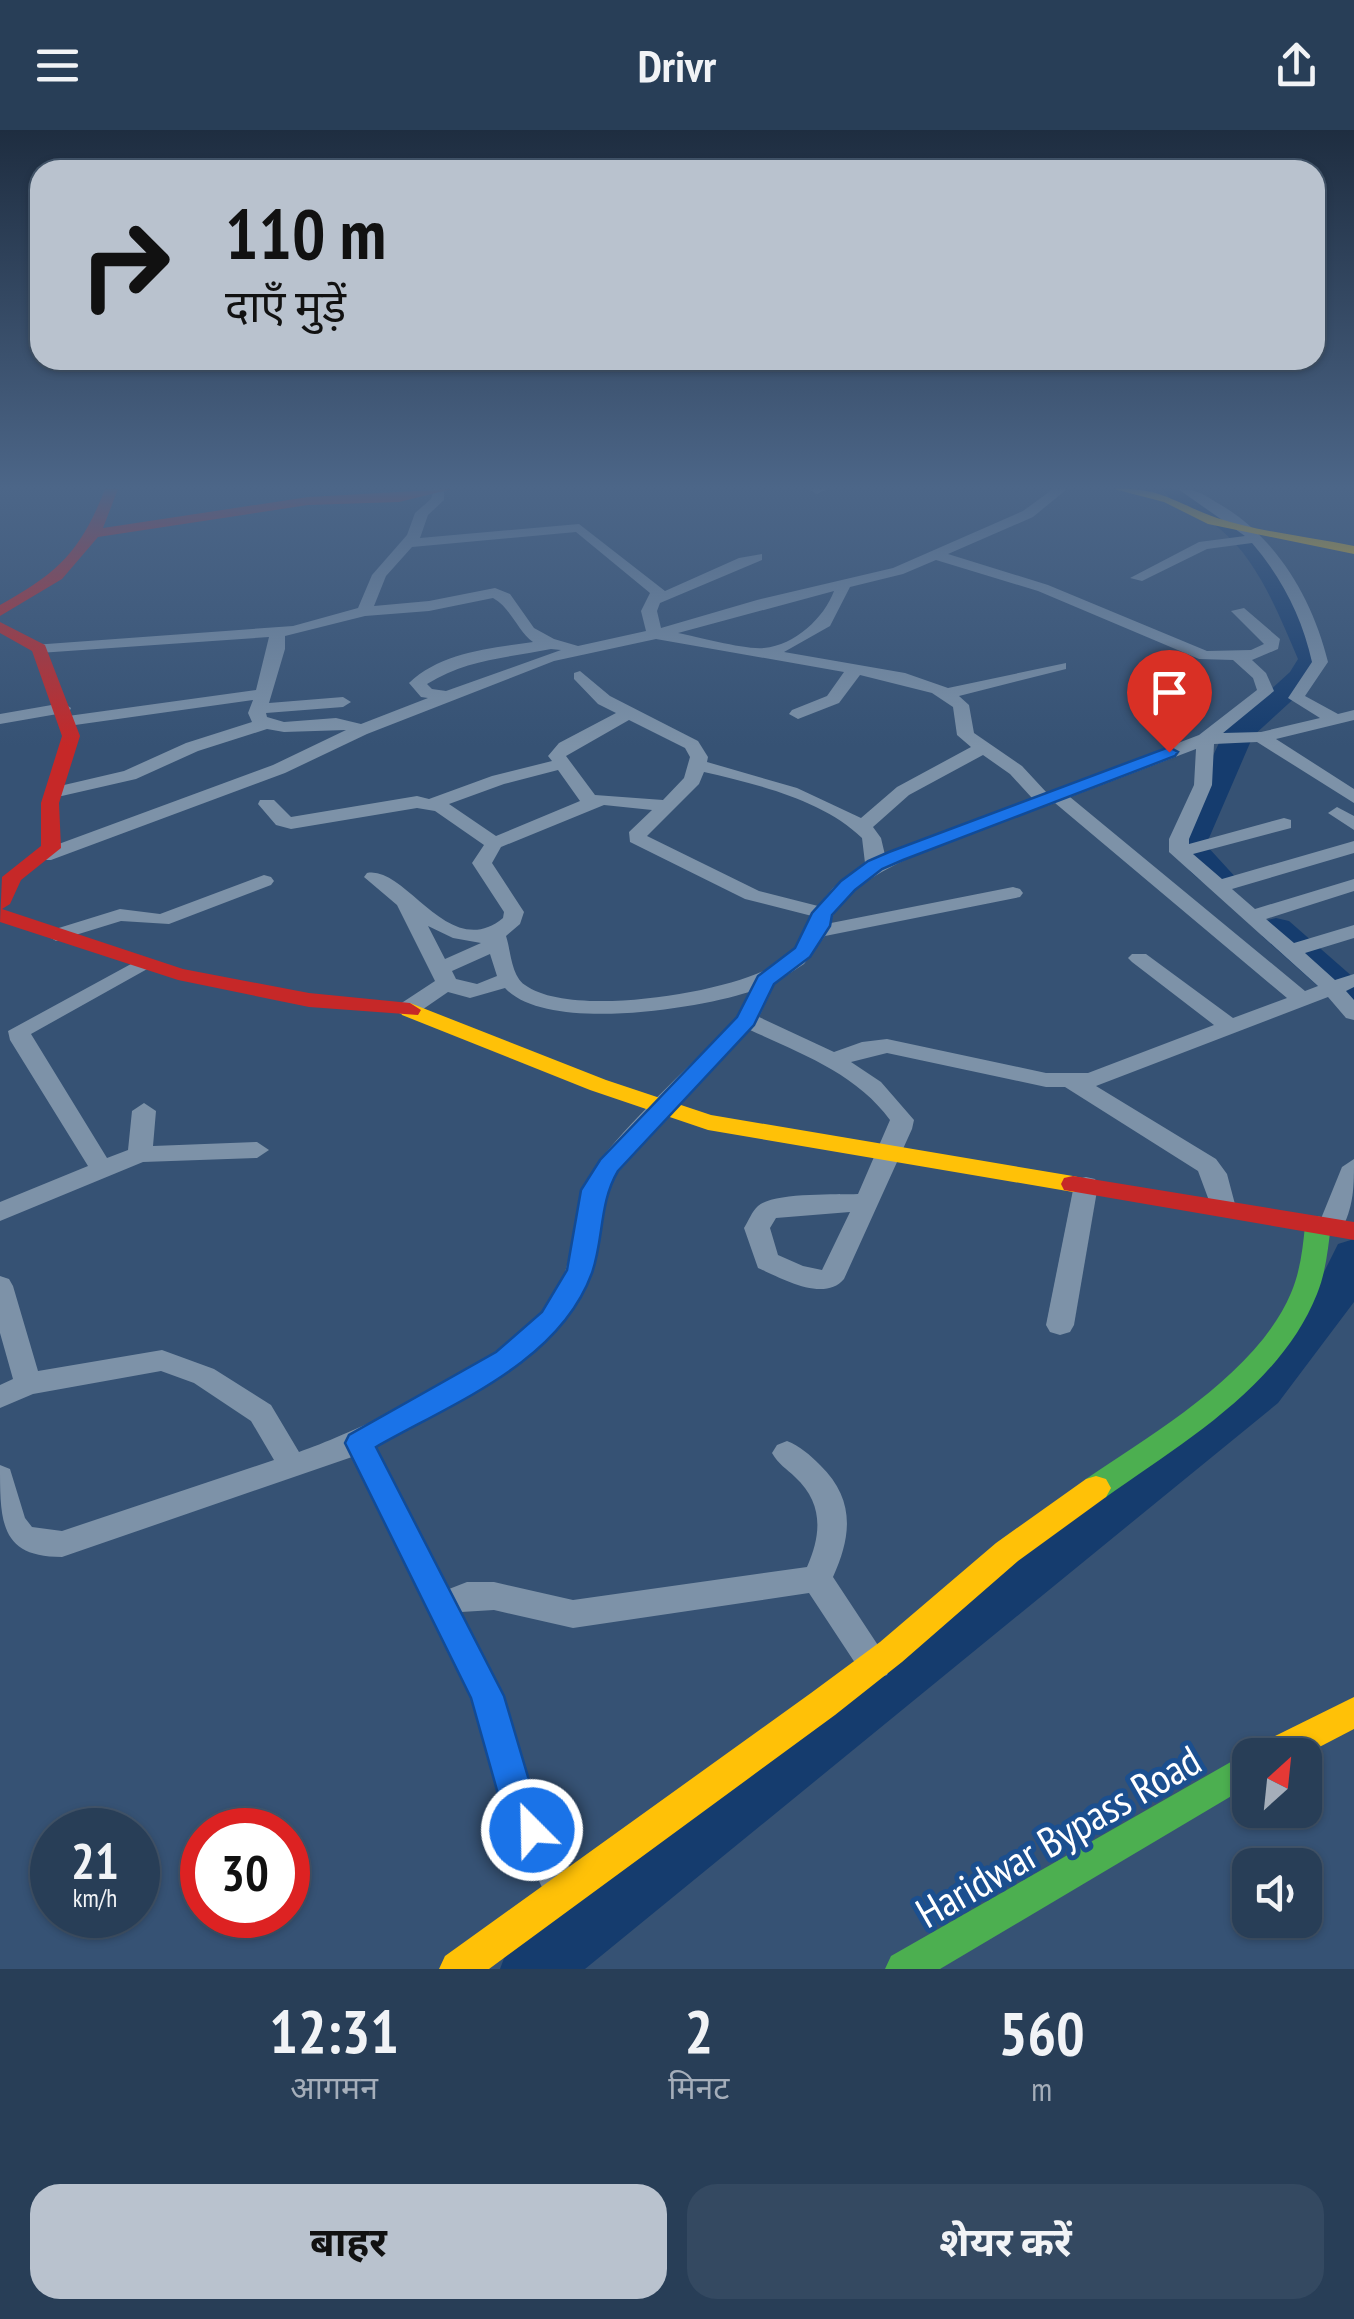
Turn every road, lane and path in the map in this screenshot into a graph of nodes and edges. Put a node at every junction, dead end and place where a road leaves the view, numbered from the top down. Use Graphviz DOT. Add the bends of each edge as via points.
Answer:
graph roads {
  1 [pos="61,575"];
  2 [pos="378,575"];
  3 [pos="638,575"];
  4 [pos="712,575"];
  5 [pos="878,575"];
  6 [pos="1000,575"];
  7 [pos="1143,575"];
  8 [pos="1277,575"];
  9 [pos="1137,578"];
  10 [pos="842,586"];
  11 [pos="658,599"];
  12 [pos="0,610"];
  13 [pos="364,610"];
  14 [pos="1239,612"];
  15 [pos="0,628"];
  16 [pos="278,633"];
  17 [pos="655,634"];
  18 [pos="546,645"];
  19 [pos="587,646"];
  20 [pos="38,648"];
  21 [pos="768,653"];
  22 [pos="1239,657"];
  23 [pos="1060,666"];
  24 [pos="854,669"];
  25 [pos="580,676"];
  26 [pos="946,694"];
  27 [pos="438,695"];
  28 [pos="343,702"];
  29 [pos="262,709"];
  30 [pos="628,712"];
  31 [pos="798,714"];
  32 [pos="65,715"];
  33 [pos="1345,718"];
  34 [pos="0,719"];
  35 [pos="353,727"];
  36 [pos="1216,738"];
  37 [pos="1254,738"];
  38 [pos="984,747"];
  39 [pos="561,764"];
  40 [pos="699,766"];
  41 [pos="53,793"];
  42 [pos="1049,797"];
  43 [pos="1354,797"];
  44 [pos="590,802"];
  45 [pos="267,804"];
  46 [pos="433,804"];
  47 [pos="668,806"];
  48 [pos="1284,824"];
  49 [pos="864,826"];
  50 [pos="494,844"];
  51 [pos="1354,848"];
  52 [pos="1179,852"];
  53 [pos="44,856"];
  54 [pos="875,865"];
  55 [pos="374,877"];
  56 [pos="264,881"];
  57 [pos="1354,885"];
  58 [pos="1217,887"];
  59 [pos="1013,893"];
  60 [pos="3,916"];
  61 [pos="1250,917"];
  62 [pos="819,923"];
  63 [pos="424,924"];
  64 [pos="1354,931"];
  65 [pos="56,935"];
  66 [pos="496,939"];
  67 [pos="1290,951"];
  68 [pos="1139,958"];
  69 [pos="142,964"];
  70 [pos="443,976"];
  71 [pos="508,980"];
  72 [pos="765,980"];
  73 [pos="1354,980"];
  74 [pos="1331,987"];
  75 [pos="1300,998"];
  76 [pos="408,1009"];
  77 [pos="1354,1013"];
  78 [pos="746,1020"];
  79 [pos="1228,1025"];
  80 [pos="833,1061"];
  81 [pos="1073,1082"];
  82 [pos="662,1108"];
  83 [pos="144,1111"];
  84 [pos="257,1150"];
  85 [pos="890,1152"];
  86 [pos="140,1154"];
  87 [pos="1354,1168"];
  88 [pos="102,1170"];
  89 [pos="1086,1185"];
  90 [pos="867,1202"];
  91 [pos="1223,1208"];
  92 [pos="0,1212"];
  93 [pos="1337,1228"];
  94 [pos="0,1286"];
  95 [pos="1060,1325"];
  96 [pos="28,1384"];
  97 [pos="0,1397"];
  98 [pos="360,1443"];
  99 [pos="786,1453"];
  100 [pos="292,1466"];
  101 [pos="0,1477"];
  102 [pos="817,1580"];
  103 [pos="442,1606"];
  104 [pos="875,1664"];
  105 [pos="1354,1712"];
  106 [pos="1304,1738"];
  107 [pos="1232,1778"];
  108 [pos="562,1889"];
  109 [pos="458,1969"];
  110 [pos="904,1969"];
  1 -- 12 [label="street"];
  2 -- 13 [label="street"];
  3 -- 11 [label="street"];
  4 -- 11 [label="street"];
  5 -- 10 [label="street"];
  6 -- 22 [label="street" via="1190,651"];
  7 -- 9 [label="street"];
  8 -- 33 [label="street" via="1319,654 1296,698"];
  10 -- 17 [label="street"];
  10 -- 21 [label="street" via="829,622"];
  11 -- 17 [label="street" via="650,611"];
  13 -- 16 [label="street"];
  13 -- 18 [label="street" via="500,593 532,638"];
  14 -- 22 [label="street" via="1272,646"];
  15 -- 20 [label="street"];
  16 -- 20 [label="street"];
  16 -- 29 [label="street"];
  17 -- 19 [label="street"];
  17 -- 21 [label="street"];
  18 -- 19 [label="street"];
  18 -- 27 [label="street" via="492,651 417,683"];
  19 -- 27 [label="street"];
  20 -- 32 [label="street"];
  21 -- 24 [label="street"];
  22 -- 36 [label="street" via="1260,676 1266,692"];
  23 -- 26 [label="street"];
  24 -- 26 [label="street"];
  24 -- 31 [label="street" via="844,693"];
  25 -- 30 [label="street"];
  26 -- 38 [label="street" via="961,705 966,735"];
  27 -- 35 [label="street"];
  28 -- 29 [label="street"];
  29 -- 32 [label="street"];
  29 -- 35 [label="street" via="294,729"];
  29 -- 41 [label="street" via="130,775"];
  30 -- 39 [label="street" via="565,747 557,756"];
  30 -- 40 [label="street" via="692,745"];
  32 -- 34 [label="street"];
  32 -- 41 [label="street" via="70,747"];
  33 -- 37 [label="street"];
  35 -- 53 [label="street" via="278,769"];
  36 -- 37 [label="street"];
  36 -- 42 [label="street"];
  36 -- 52 [label="street"];
  37 -- 43 [label="street"];
  38 -- 42 [label="street"];
  38 -- 49 [label="street" via="903,791"];
  39 -- 44 [label="street"];
  39 -- 46 [label="street"];
  40 -- 47 [label="street"];
  40 -- 49 [label="street" via="769,782"];
  41 -- 53 [label="street"];
  42 -- 54 [label="street"];
  42 -- 75 [label="street"];
  44 -- 47 [label="street" via="615,798"];
  44 -- 50 [label="street"];
  45 -- 46 [label="street" via="291,822 407,802"];
  46 -- 50 [label="street"];
  47 -- 62 [label="street" via="637,838"];
  48 -- 52 [label="street"];
  49 -- 54 [label="street" via="874,842"];
  50 -- 66 [label="street" via="482,864 514,912"];
  51 -- 58 [label="street"];
  52 -- 58 [label="street"];
  53 -- 60 [label="street" via="12,877"];
  54 -- 62 [label="street"];
  55 -- 63 [label="street"];
  56 -- 65 [label="street" via="162,920 120,914"];
  57 -- 61 [label="street"];
  58 -- 61 [label="street"];
  59 -- 62 [label="street"];
  60 -- 65 [label="street"];
  61 -- 67 [label="street"];
  62 -- 72 [label="street" via="803,952"];
  63 -- 66 [label="street"];
  63 -- 70 [label="street"];
  64 -- 67 [label="street"];
  65 -- 69 [label="street"];
  66 -- 70 [label="street"];
  66 -- 71 [label="street"];
  67 -- 74 [label="street"];
  68 -- 79 [label="street"];
  69 -- 76 [label="street" via="277,995"];
  69 -- 88 [label="street" via="19,1031"];
  70 -- 71 [label="street" via="469,994"];
  70 -- 76 [label="street"];
  71 -- 72 [label="street" via="532,1000 578,1010"];
  72 -- 78 [label="street"];
  73 -- 74 [label="street"];
  74 -- 75 [label="street"];
  74 -- 77 [label="street"];
  75 -- 79 [label="street"];
  76 -- 82 [label="street"];
  78 -- 80 [label="street"];
  78 -- 82 [label="street"];
  79 -- 81 [label="street"];
  80 -- 81 [label="street" via="887,1046"];
  80 -- 85 [label="street" via="896,1109 902,1120"];
  81 -- 91 [label="street" via="1207,1165"];
  82 -- 85 [label="street" via="708,1122"];
  82 -- 98 [label="street" via="594,1190 580,1270 552,1319 506,1360"];
  83 -- 86 [label="street"];
  84 -- 86 [label="street"];
  85 -- 89 [label="street"];
  85 -- 90 [label="street"];
  86 -- 88 [label="street"];
  87 -- 93 [label="street"];
  88 -- 92 [label="street"];
  89 -- 91 [label="street"];
  89 -- 95 [label="street"];
  91 -- 93 [label="street"];
  93 -- 104 [label="street" via="1301,1304 1246,1372 1006,1554"];
  94 -- 96 [label="street"];
  96 -- 97 [label="street"];
  96 -- 100 [label="street" via="162,1360 204,1376 261,1414"];
  98 -- 100 [label="street"];
  98 -- 103 [label="street"];
  99 -- 102 [label="street" via="809,1470 833,1504 830,1552"];
  100 -- 101 [label="street" via="42,1546 10,1524"];
  102 -- 103 [label="street" via="573,1614 494,1596"];
  102 -- 104 [label="street"];
  103 -- 108 [label="street" via="487,1696 518,1801"];
  104 -- 108 [label="street"];
  105 -- 106 [label="street"];
  107 -- 110 [label="street, Haridwar Bypass Road"];
  108 -- 109 [label="street"];
}
